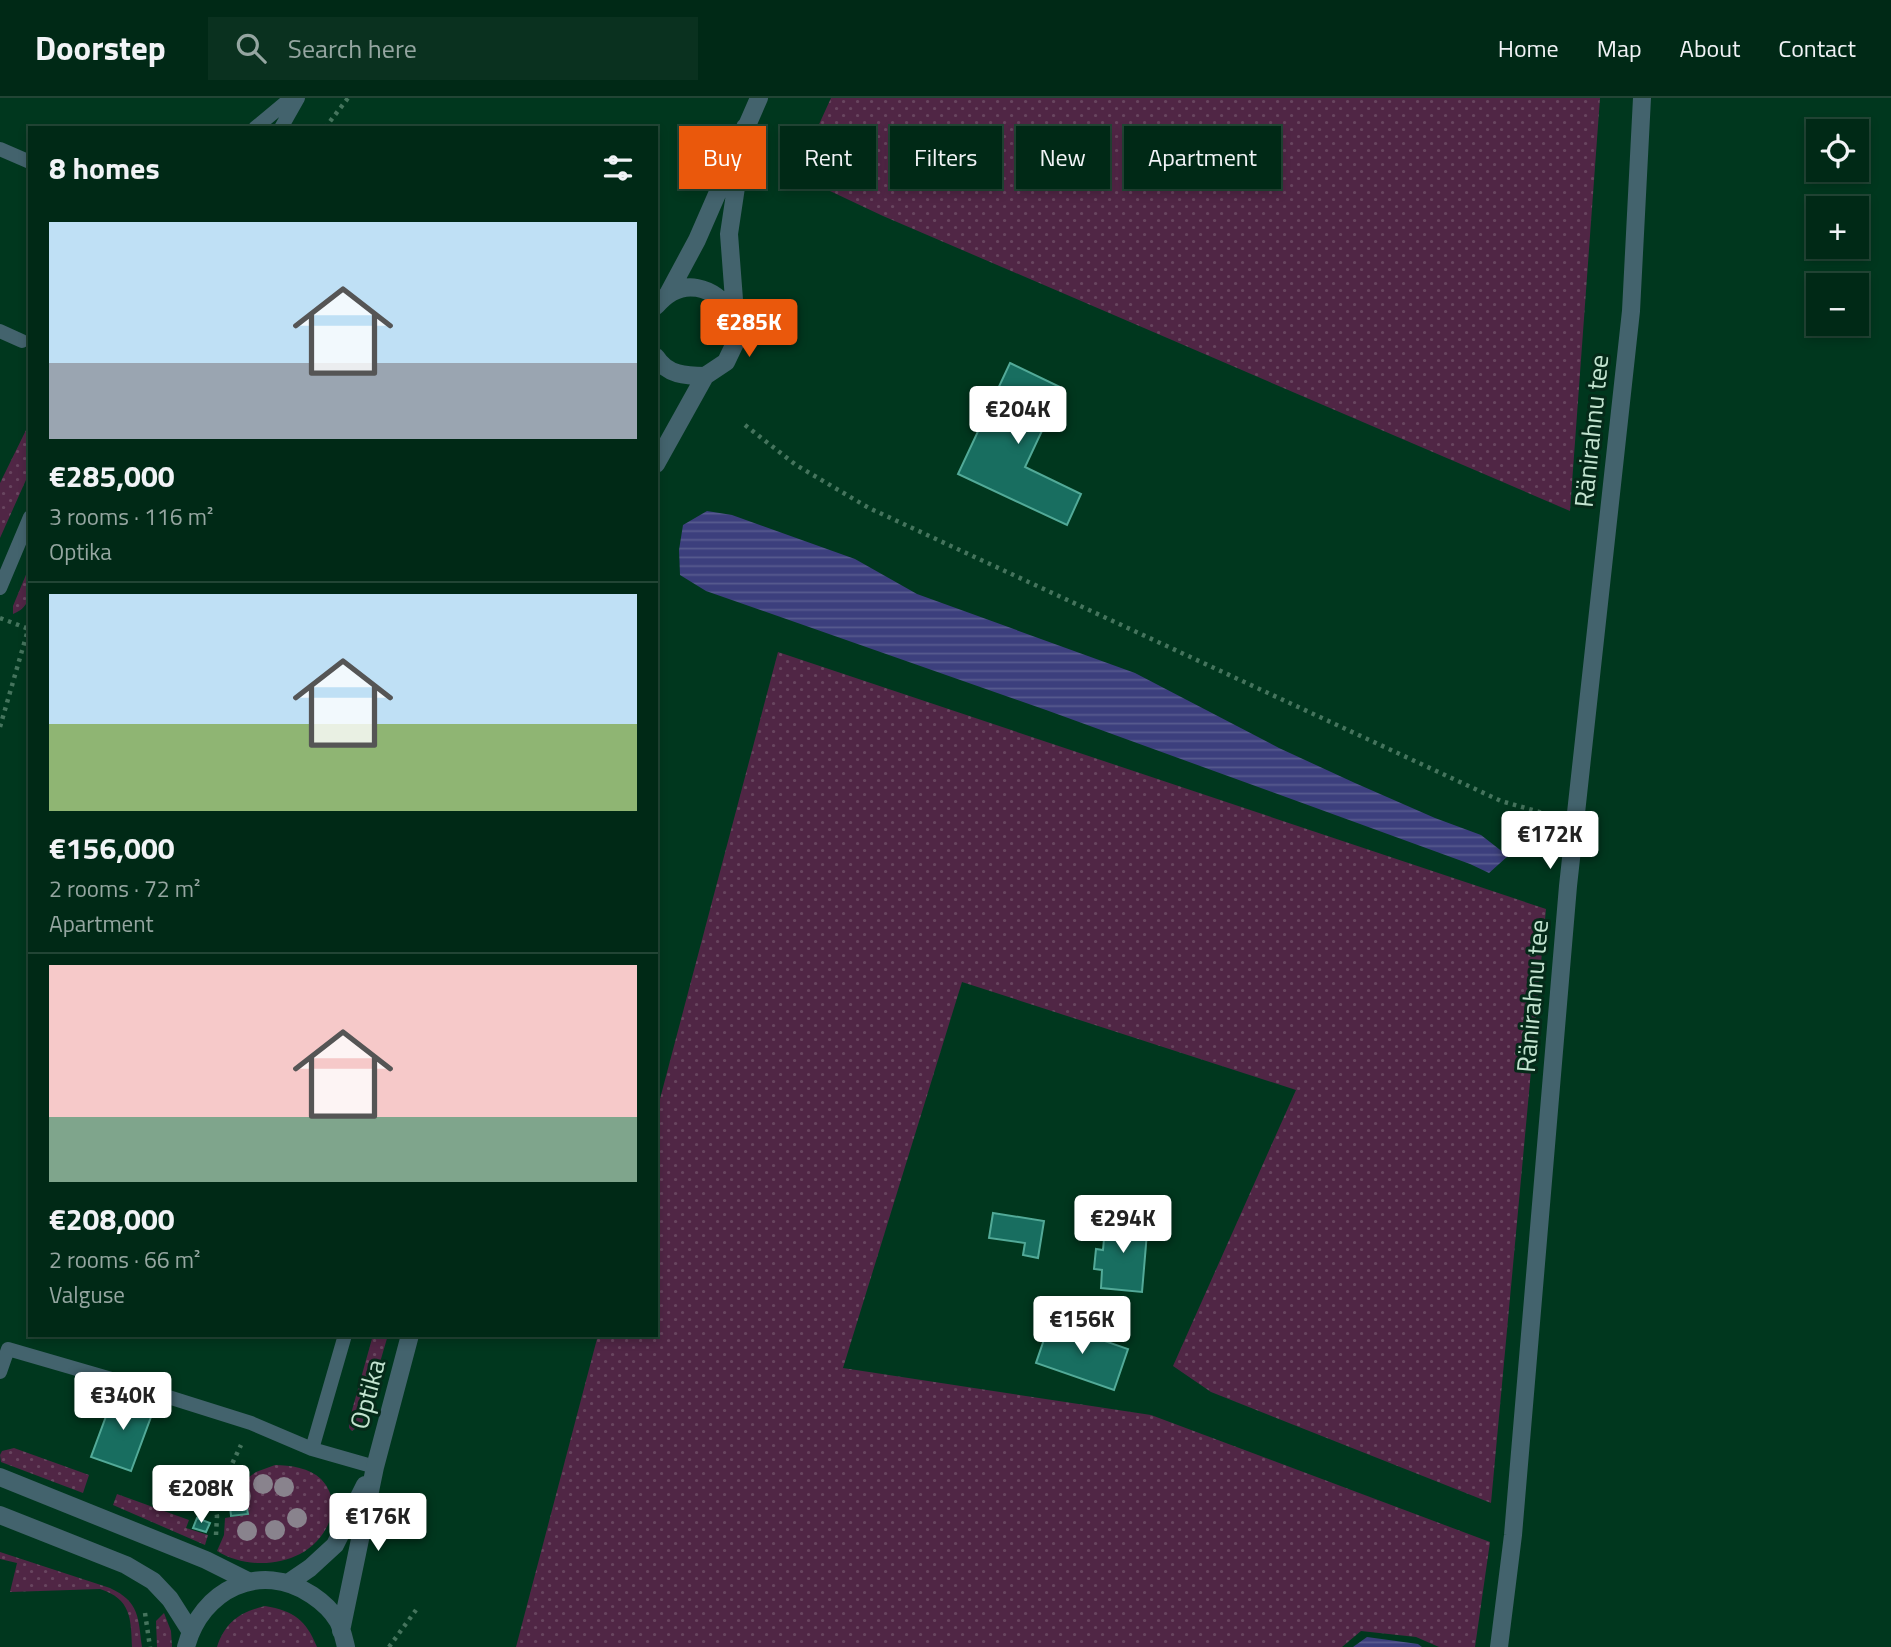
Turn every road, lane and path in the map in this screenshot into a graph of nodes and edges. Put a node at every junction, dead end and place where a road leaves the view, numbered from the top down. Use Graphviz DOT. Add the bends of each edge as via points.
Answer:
graph roads {
  1 [pos="292,98"];
  2 [pos="298,98"];
  3 [pos="348,98"];
  4 [pos="759,98"];
  5 [pos="1642,98"];
  6 [pos="258,126"];
  7 [pos="282,126"];
  8 [pos="327,126"];
  9 [pos="745,126"];
  10 [pos="0,149"];
  11 [pos="28,161"];
  12 [pos="719,189"];
  13 [pos="736,189"];
  14 [pos="662,300"];
  15 [pos="734,315"];
  16 [pos="0,331"];
  17 [pos="22,341"];
  18 [pos="658,360"];
  19 [pos="705,376"];
  20 [pos="745,425"];
  21 [pos="658,460"];
  22 [pos="28,522"];
  23 [pos="0,588"];
  24 [pos="0,618"];
  25 [pos="28,627"];
  26 [pos="28,630"];
  27 [pos="0,727"];
  28 [pos="1574,822"];
  29 [pos="344,1337"];
  30 [pos="409,1337"];
  31 [pos="0,1372"];
  32 [pos="251,1423"];
  33 [pos="312,1449"];
  34 [pos="375,1467"];
  35 [pos="0,1477"];
  36 [pos="0,1515"];
  37 [pos="214,1540"];
  38 [pos="250,1581"];
  39 [pos="288,1583"];
  40 [pos="416,1610"];
  41 [pos="146,1616"];
  42 [pos="344,1639"];
  43 [pos="188,1640"];
  44 [pos="150,1647"];
  45 [pos="389,1647"];
  46 [pos="1499,1647"];
  1 -- 6 [label="lane"];
  2 -- 7 [label="lane"];
  3 -- 8 [label="path"];
  4 -- 9 [label="street"];
  5 -- 28 [label="street, Ränirahnu tee" via="1631,311"];
  10 -- 11 [label="lane"];
  12 -- 14 [label="street" via="697,240"];
  13 -- 15 [label="street" via="729,234"];
  14 -- 15 [label="street" via="687,288 706,289 723,299"];
  15 -- 19 [label="street" via="737,339 726,362"];
  16 -- 17 [label="lane"];
  18 -- 19 [label="street" via="682,376"];
  19 -- 21 [label="street"];
  20 -- 28 [label="path" via="796,465 869,508 1501,801"];
  22 -- 23 [label="lane"];
  24 -- 25 [label="path"];
  26 -- 27 [label="path"];
  28 -- 46 [label="street, Ränirahnu tee" via="1513,1535"];
  29 -- 33 [label="lane"];
  30 -- 34 [label="street, Optika"];
  31 -- 32 [label="lane" via="8,1349"];
  32 -- 33 [label="lane"];
  32 -- 37 [label="path" via="214,1502"];
  33 -- 34 [label="lane"];
  34 -- 39 [label="street, Optika" via="335,1545"];
  34 -- 42 [label="street, Optika"];
  35 -- 38 [label="street"];
  36 -- 43 [label="street" via="126,1565 153,1581 170,1599"];
  38 -- 39 [label="street"];
  38 -- 43 [label="street" via="213,1599 195,1620"];
  39 -- 42 [label="street" via="321,1601 338,1622"];
  40 -- 45 [label="path"];
  41 -- 44 [label="path"];
}
